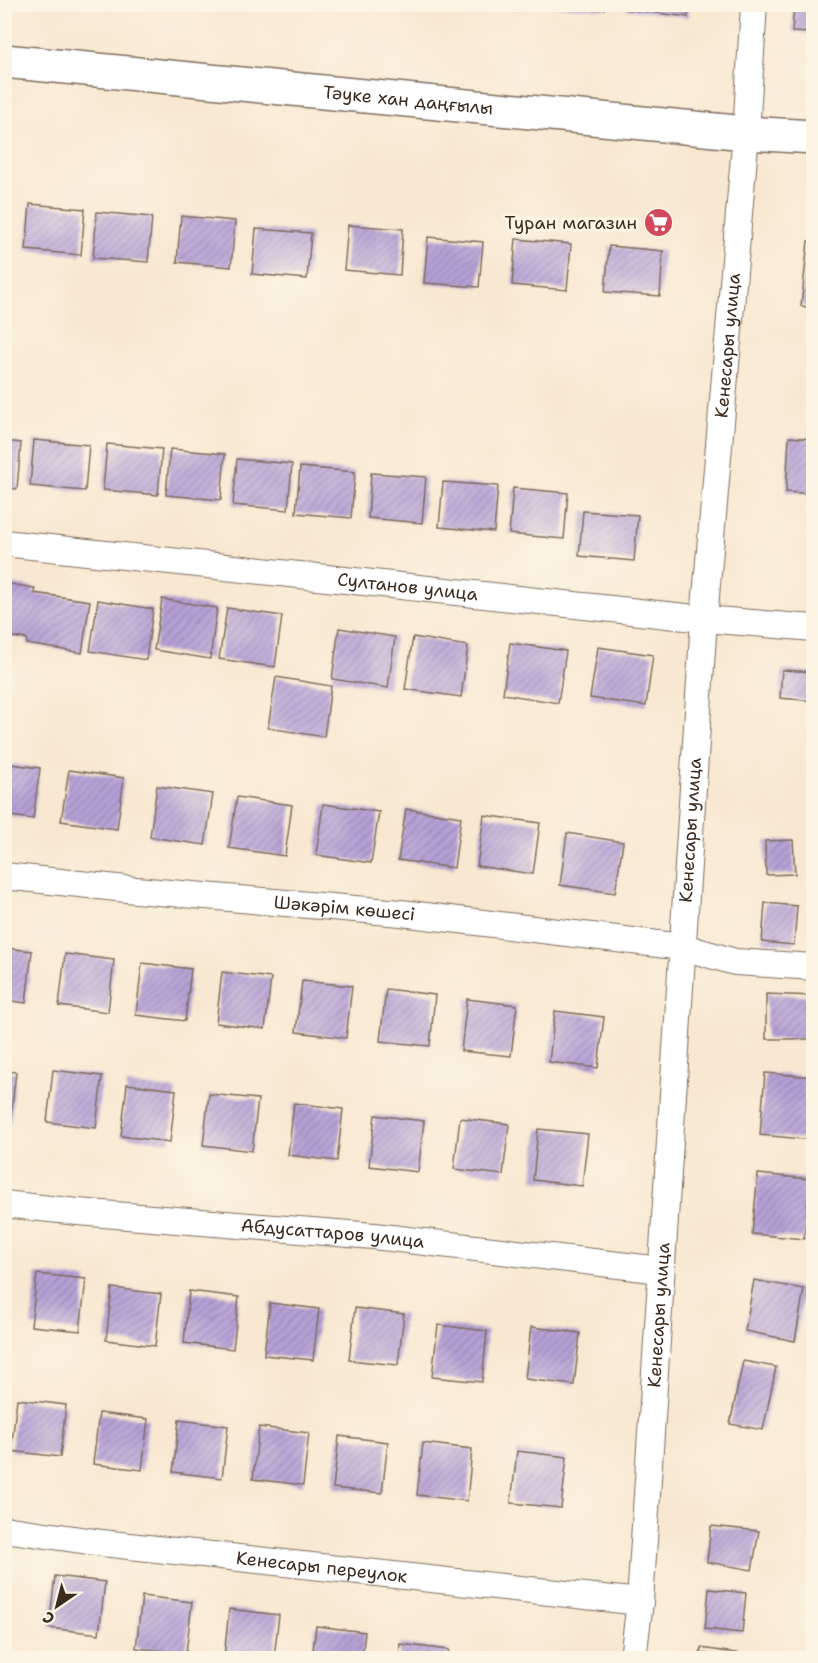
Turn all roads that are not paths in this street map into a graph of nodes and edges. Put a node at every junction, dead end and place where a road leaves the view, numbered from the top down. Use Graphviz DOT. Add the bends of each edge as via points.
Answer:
graph roads {
  1 [pos="754,4"];
  2 [pos="4,61"];
  3 [pos="746,133"];
  4 [pos="813,137"];
  5 [pos="4,543"];
  6 [pos="704,619"];
  7 [pos="813,628"];
  8 [pos="4,876"];
  9 [pos="682,947"];
  10 [pos="813,968"];
  11 [pos="4,1204"];
  12 [pos="661,1270"];
  13 [pos="4,1529"];
  14 [pos="640,1602"];
  15 [pos="633,1659"];
  1 -- 3 [label="street, Кенесары улица"];
  2 -- 3 [label="street, Тәуке хан даңғылы"];
  3 -- 4 [label="street, Тәуке хан даңғылы"];
  3 -- 6 [label="street, Кенесары улица"];
  5 -- 6 [label="street, Султанов улица"];
  6 -- 7 [label="street, Султанов улица"];
  6 -- 9 [label="street, Кенесары улица"];
  8 -- 9 [label="street, Шәкәрім көшесі" via="401,913"];
  9 -- 10 [label="street, Шәкәрім көшесі" via="735,962"];
  9 -- 12 [label="street, Кенесары улица"];
  11 -- 12 [label="street, Абдусаттаров улица" via="374,1236"];
  12 -- 14 [label="street, Кенесары улица"];
  13 -- 14 [label="street, Кенесары переулок"];
  14 -- 15 [label="street, Кенесары улица"];
}
